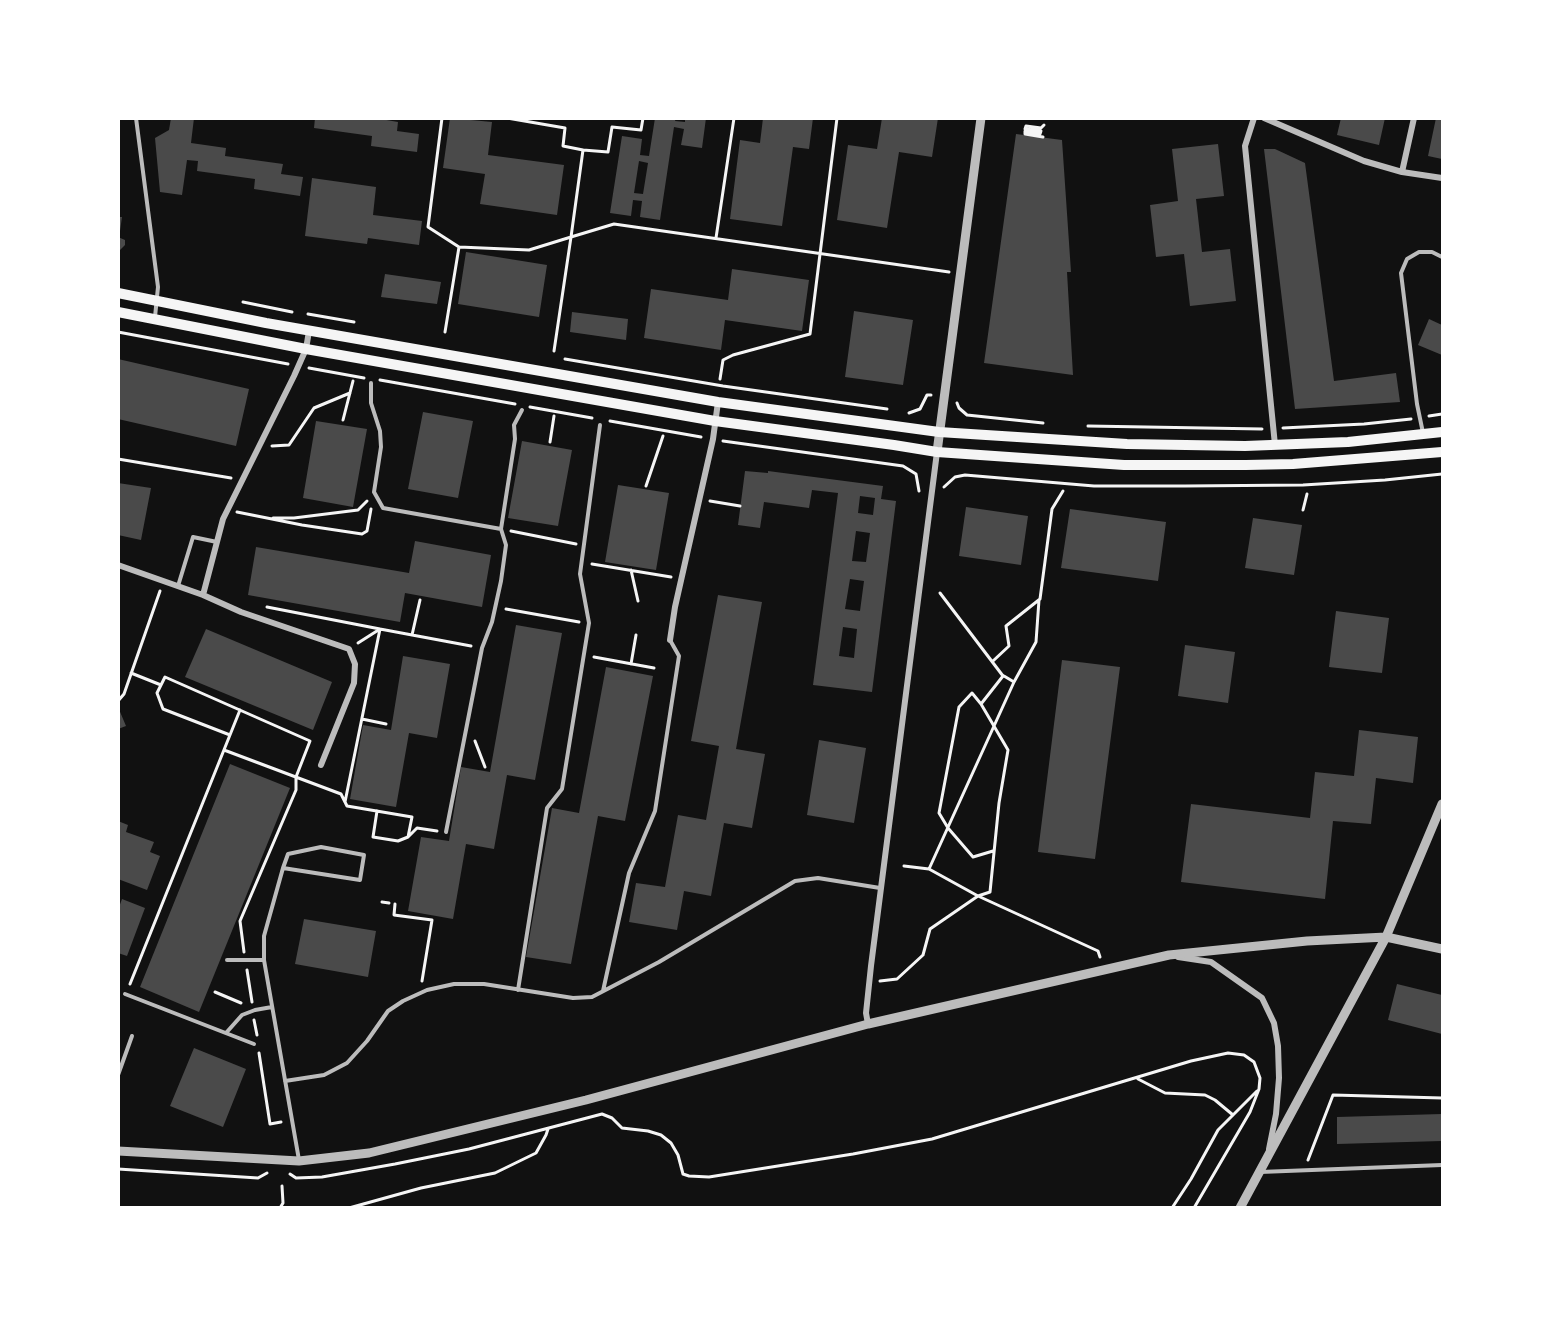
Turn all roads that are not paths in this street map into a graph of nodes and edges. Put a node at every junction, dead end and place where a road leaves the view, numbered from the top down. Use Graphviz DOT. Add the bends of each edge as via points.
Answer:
graph roads {
  1 [pos="136,118"];
  2 [pos="981,118"];
  3 [pos="1254,118"];
  4 [pos="1264,118"];
  5 [pos="1414,118"];
  6 [pos="1402,172"];
  7 [pos="1443,178"];
  8 [pos="1443,257"];
  9 [pos="118,293"];
  10 [pos="157,303"];
  11 [pos="118,312"];
  12 [pos="154,320"];
  13 [pos="309,331"];
  14 [pos="306,349"];
  15 [pos="373,381"];
  16 [pos="718,402"];
  17 [pos="522,410"];
  18 [pos="715,421"];
  19 [pos="600,425"];
  20 [pos="939,432"];
  21 [pos="1443,432"];
  22 [pos="1424,435"];
  23 [pos="1275,445"];
  24 [pos="937,452"];
  25 [pos="1443,452"];
  26 [pos="501,530"];
  27 [pos="217,542"];
  28 [pos="118,565"];
  29 [pos="178,586"];
  30 [pos="203,595"];
  31 [pos="670,640"];
  32 [pos="321,765"];
  33 [pos="1443,804"];
  34 [pos="446,832"];
  35 [pos="283,868"];
  36 [pos="881,888"];
  37 [pos="1386,937"];
  38 [pos="1443,949"];
  39 [pos="1169,955"];
  40 [pos="227,960"];
  41 [pos="264,960"];
  42 [pos="518,990"];
  43 [pos="603,992"];
  44 [pos="125,994"];
  45 [pos="272,1007"];
  46 [pos="868,1024"];
  47 [pos="226,1034"];
  48 [pos="132,1036"];
  49 [pos="254,1044"];
  50 [pos="118,1075"];
  51 [pos="285,1081"];
  52 [pos="118,1151"];
  53 [pos="1268,1158"];
  54 [pos="299,1161"];
  55 [pos="1443,1165"];
  56 [pos="1260,1172"];
  57 [pos="1240,1208"];
  1 -- 10 [label="lane"];
  2 -- 20 [label="street"];
  3 -- 23 [label="street" via="1245,146"];
  4 -- 6 [label="street" via="1364,161"];
  5 -- 6 [label="street"];
  6 -- 7 [label="street"];
  8 -- 22 [label="lane" via="1419,252 1407,259 1401,273"];
  9 -- 10 [label="main road"];
  10 -- 12 [label="lane"];
  10 -- 13 [label="main road"];
  11 -- 12 [label="main road"];
  12 -- 14 [label="main road"];
  13 -- 14 [label="street"];
  13 -- 16 [label="main road"];
  14 -- 18 [label="main road"];
  14 -- 27 [label="street" via="227,510"];
  15 -- 26 [label="lane" via="371,403 381,447 374,492 383,508"];
  16 -- 18 [label="street"];
  16 -- 20 [label="main road"];
  17 -- 26 [label="lane" via="514,425"];
  18 -- 24 [label="main road"];
  18 -- 31 [label="street"];
  19 -- 42 [label="lane" via="580,574 589,623 562,789 547,808"];
  20 -- 23 [label="main road" via="1127,444"];
  20 -- 24 [label="street"];
  21 -- 22 [label="main road"];
  22 -- 23 [label="main road"];
  24 -- 25 [label="main road" via="1124,465 1293,464"];
  24 -- 36 [label="street"];
  26 -- 34 [label="lane" via="506,545 495,608 482,648"];
  27 -- 29 [label="lane" via="193,537"];
  27 -- 30 [label="street"];
  28 -- 29 [label="street"];
  29 -- 30 [label="street"];
  30 -- 32 [label="street" via="349,649 355,664 354,684"];
  31 -- 43 [label="lane" via="679,656 655,811 628,873"];
  33 -- 37 [label="street"];
  35 -- 35 [label="lane" via="288,854 321,848 364,855 360,880"];
  35 -- 41 [label="lane" via="264,936"];
  36 -- 43 [label="lane" via="818,878 795,881"];
  36 -- 46 [label="street" via="866,1013"];
  37 -- 38 [label="street"];
  37 -- 39 [label="street"];
  37 -- 53 [label="street"];
  39 -- 46 [label="street"];
  39 -- 53 [label="street" via="1212,962 1262,998 1274,1023 1279,1055 1276,1114"];
  40 -- 41 [label="lane"];
  41 -- 45 [label="lane"];
  42 -- 43 [label="lane" via="573,999"];
  42 -- 51 [label="lane" via="484,984 428,990 388,1011 347,1063 324,1075"];
  44 -- 47 [label="lane"];
  45 -- 47 [label="lane" via="242,1015"];
  45 -- 51 [label="lane"];
  46 -- 54 [label="street" via="369,1153"];
  47 -- 49 [label="lane"];
  48 -- 50 [label="lane"];
  51 -- 54 [label="lane"];
  52 -- 54 [label="street"];
  53 -- 56 [label="street"];
  55 -- 56 [label="lane"];
  56 -- 57 [label="street"];
}
